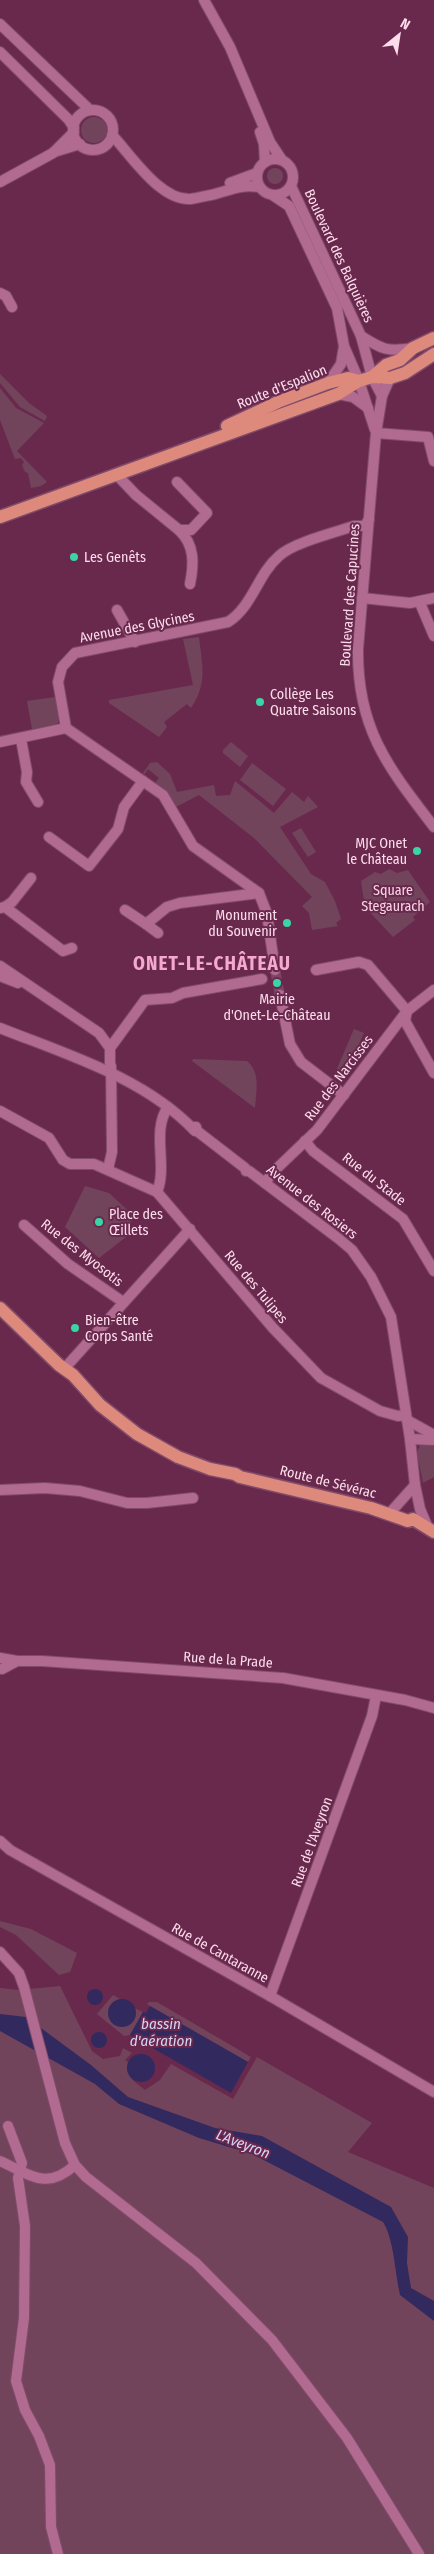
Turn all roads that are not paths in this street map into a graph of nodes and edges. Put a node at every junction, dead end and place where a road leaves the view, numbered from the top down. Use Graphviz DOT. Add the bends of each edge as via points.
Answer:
graph roads {
  1 [pos="204,1"];
  2 [pos="0,24"];
  3 [pos="0,52"];
  4 [pos="90,110"];
  5 [pos="74,130"];
  6 [pos="112,135"];
  7 [pos="80,144"];
  8 [pos="103,146"];
  9 [pos="53,153"];
  10 [pos="126,155"];
  11 [pos="282,160"];
  12 [pos="265,162"];
  13 [pos="257,173"];
  14 [pos="0,182"];
  15 [pos="291,186"];
  16 [pos="260,187"];
  17 [pos="274,196"];
  18 [pos="200,197"];
  19 [pos="0,294"];
  20 [pos="10,308"];
  21 [pos="361,336"];
  22 [pos="434,338"];
  23 [pos="344,346"];
  24 [pos="413,348"];
  25 [pos="434,354"];
  26 [pos="372,377"];
  27 [pos="390,378"];
  28 [pos="359,381"];
  29 [pos="328,383"];
  30 [pos="338,394"];
  31 [pos="382,396"];
  32 [pos="368,409"];
  33 [pos="376,434"];
  34 [pos="431,437"];
  35 [pos="182,450"];
  36 [pos="434,461"];
  37 [pos="117,475"];
  38 [pos="177,482"];
  39 [pos="0,517"];
  40 [pos="369,519"];
  41 [pos="179,530"];
  42 [pos="190,584"];
  43 [pos="362,598"];
  44 [pos="434,598"];
  45 [pos="420,602"];
  46 [pos="117,610"];
  47 [pos="434,636"];
  48 [pos="135,642"];
  49 [pos="66,728"];
  50 [pos="21,738"];
  51 [pos="0,742"];
  52 [pos="143,781"];
  53 [pos="38,802"];
  54 [pos="434,827"];
  55 [pos="49,837"];
  56 [pos="31,878"];
  57 [pos="259,893"];
  58 [pos="2,908"];
  59 [pos="125,910"];
  60 [pos="146,924"];
  61 [pos="158,933"];
  62 [pos="72,948"];
  63 [pos="0,966"];
  64 [pos="275,970"];
  65 [pos="316,970"];
  66 [pos="0,976"];
  67 [pos="262,980"];
  68 [pos="35,990"];
  69 [pos="434,990"];
  70 [pos="280,995"];
  71 [pos="406,1011"];
  72 [pos="0,1028"];
  73 [pos="110,1048"];
  74 [pos="108,1068"];
  75 [pos="434,1073"];
  76 [pos="344,1095"];
  77 [pos="168,1107"];
  78 [pos="0,1111"];
  79 [pos="305,1141"];
  80 [pos="108,1169"];
  81 [pos="265,1183"];
  82 [pos="157,1192"];
  83 [pos="24,1226"];
  84 [pos="190,1229"];
  85 [pos="434,1271"];
  86 [pos="124,1302"];
  87 [pos="0,1308"];
  88 [pos="67,1371"];
  89 [pos="407,1417"];
  90 [pos="434,1435"];
  91 [pos="410,1439"];
  92 [pos="434,1440"];
  93 [pos="415,1485"];
  94 [pos="0,1490"];
  95 [pos="193,1498"];
  96 [pos="420,1509"];
  97 [pos="389,1514"];
  98 [pos="407,1521"];
  99 [pos="431,1530"];
  100 [pos="0,1658"];
  101 [pos="17,1661"];
  102 [pos="1,1670"];
  103 [pos="376,1696"];
  104 [pos="434,1708"];
  105 [pos="0,1841"];
  106 [pos="0,1952"];
  107 [pos="270,1996"];
  108 [pos="432,2089"];
  109 [pos="8,2126"];
  110 [pos="0,2161"];
  111 [pos="75,2165"];
  112 [pos="21,2171"];
  113 [pos="58,2554"];
  114 [pos="419,2554"];
  1 -- 11 [label="street" via="230,47 270,142"];
  1 -- 12 [label="street" via="254,116 264,144"];
  2 -- 4 [label="street"];
  3 -- 5 [label="street" via="68,120"];
  4 -- 5 [label="street" via="77,118"];
  4 -- 6 [label="street" via="98,110 108,117 113,127"];
  5 -- 7 [label="street"];
  5 -- 9 [label="street"];
  6 -- 8 [label="street"];
  6 -- 10 [label="street"];
  7 -- 8 [label="street" via="91,149"];
  7 -- 9 [label="street"];
  8 -- 10 [label="street"];
  9 -- 14 [label="street"];
  10 -- 18 [label="street" via="171,194 191,199"];
  11 -- 12 [label="street"];
  11 -- 15 [label="street" via="292,170"];
  12 -- 13 [label="street"];
  13 -- 16 [label="street"];
  13 -- 18 [label="street"];
  15 -- 17 [label="street" via="284,194"];
  15 -- 21 [label="street, Boulevard des Balquières"];
  16 -- 17 [label="street"];
  16 -- 18 [label="street" via="244,185"];
  17 -- 23 [label="street, Boulevard des Balquières" via="289,206 337,308"];
  19 -- 20 [label="street"];
  21 -- 24 [label="street, Boulevard des Balquières" via="384,350"];
  21 -- 26 [label="street, Boulevard des Balquières"];
  22 -- 24 [label="main road"];
  23 -- 28 [label="street, Boulevard des Balquières"];
  23 -- 29 [label="street, Boulevard des Balquières" via="341,364"];
  24 -- 26 [label="main road"];
  25 -- 27 [label="main road" via="405,373"];
  26 -- 27 [label="main road"];
  26 -- 28 [label="main road"];
  26 -- 31 [label="street"];
  27 -- 31 [label="street, Boulevard des Capucines"];
  28 -- 29 [label="main road, Route d'Espalion" via="348,378"];
  28 -- 30 [label="main road, Route d'Espalion"];
  28 -- 32 [label="street, Boulevard des Capucines"];
  29 -- 35 [label="main road, Route d'Espalion" via="206,435"];
  30 -- 32 [label="street" via="353,397"];
  30 -- 35 [label="main road, Route d'Espalion"];
  31 -- 33 [label="street, Boulevard des Capucines"];
  32 -- 33 [label="street, Boulevard des Capucines"];
  33 -- 34 [label="street"];
  33 -- 40 [label="street, Boulevard des Capucines"];
  34 -- 36 [label="street"];
  35 -- 37 [label="main road, Route d'Espalion"];
  37 -- 39 [label="main road, Route d'Espalion"];
  37 -- 41 [label="street"];
  38 -- 41 [label="street" via="207,513 191,530"];
  40 -- 43 [label="street, Boulevard des Capucines"];
  40 -- 48 [label="street, Avenue des Glycines" via="365,526 354,526 283,552 271,564 244,608 228,622"];
  41 -- 42 [label="street" via="187,538 193,557"];
  43 -- 45 [label="street"];
  43 -- 54 [label="street, Boulevard des Capucines" via="358,668 366,717 386,761"];
  44 -- 45 [label="street"];
  45 -- 47 [label="street"];
  46 -- 48 [label="street"];
  48 -- 49 [label="street, Avenue des Glycines" via="75,653 62,667 58,682"];
  49 -- 50 [label="street"];
  49 -- 52 [label="street"];
  50 -- 51 [label="street"];
  50 -- 53 [label="street" via="26,782"];
  52 -- 55 [label="street" via="124,807 118,829 89,866"];
  52 -- 57 [label="street" via="163,795 193,846"];
  56 -- 58 [label="street" via="12,902"];
  57 -- 60 [label="street" via="180,903 167,907"];
  57 -- 64 [label="street" via="266,909"];
  58 -- 62 [label="street" via="63,951"];
  59 -- 60 [label="street"];
  60 -- 61 [label="street"];
  63 -- 68 [label="street"];
  65 -- 71 [label="street" via="359,962 368,965"];
  66 -- 68 [label="street"];
  67 -- 73 [label="street" via="182,993 172,998 145,1000"];
  68 -- 73 [label="street" via="99,1033"];
  69 -- 71 [label="street, Rue des Narcisses"];
  70 -- 76 [label="street" via="290,1044 301,1062"];
  71 -- 75 [label="street" via="405,1021"];
  71 -- 76 [label="street, Rue des Narcisses"];
  72 -- 74 [label="street, Avenue des Rosiers"];
  73 -- 74 [label="street"];
  74 -- 77 [label="street, Avenue des Rosiers"];
  74 -- 80 [label="street" via="112,1152"];
  76 -- 79 [label="street, Rue des Narcisses"];
  77 -- 81 [label="street, Avenue des Rosiers"];
  77 -- 82 [label="street" via="161,1128 161,1183"];
  78 -- 80 [label="street, Rue des Tulipes" via="49,1138 63,1160 70,1164 94,1164"];
  79 -- 81 [label="street, Rue des Narcisses"];
  79 -- 85 [label="street, Rue du Stade" via="313,1151 403,1219"];
  80 -- 82 [label="street, Rue des Tulipes"];
  81 -- 89 [label="street, Avenue des Rosiers" via="346,1244 371,1277 391,1318"];
  82 -- 84 [label="street, Rue des Tulipes"];
  83 -- 86 [label="street, Rue des Myosotis" via="68,1264"];
  84 -- 86 [label="street"];
  84 -- 89 [label="street, Rue des Tulipes" via="273,1328 321,1378 380,1411"];
  86 -- 88 [label="street"];
  87 -- 88 [label="main road, Route de Sévérac"];
  88 -- 97 [label="main road, Route de Sévérac" via="70,1381 90,1398 138,1434 178,1457 228,1478 240,1477 335,1498"];
  89 -- 90 [label="street"];
  89 -- 91 [label="street, Avenue des Rosiers"];
  91 -- 92 [label="street"];
  91 -- 93 [label="street, Avenue des Rosiers"];
  93 -- 96 [label="street, Avenue des Rosiers"];
  93 -- 97 [label="street"];
  94 -- 95 [label="street" via="44,1488 80,1491 127,1503"];
  96 -- 98 [label="street"];
  96 -- 99 [label="street, Avenue des Rosiers"];
  97 -- 98 [label="main road, Route de Sévérac"];
  98 -- 99 [label="main road, Route de Sévérac" via="413,1520"];
  100 -- 101 [label="street, Rue de la Prade"];
  100 -- 102 [label="street"];
  101 -- 102 [label="street, Rue de la Prade"];
  101 -- 103 [label="street, Rue de la Prade" via="283,1678"];
  103 -- 104 [label="street, Rue de la Prade"];
  103 -- 107 [label="street, Rue de l'Aveyron" via="372,1716"];
  105 -- 107 [label="street, Rue de Cantaranne" via="18,1855"];
  106 -- 111 [label="street" via="19,1973 65,2143"];
  107 -- 108 [label="street, Rue de Cantaranne"];
  109 -- 112 [label="street" via="20,2155"];
  110 -- 112 [label="street"];
  111 -- 112 [label="street" via="53,2180 37,2179"];
  111 -- 114 [label="street" via="96,2186 196,2263 272,2340 351,2444"];
  112 -- 113 [label="street" via="18,2178 25,2226 24,2318 16,2381 25,2410 50,2465 52,2527"];
}
